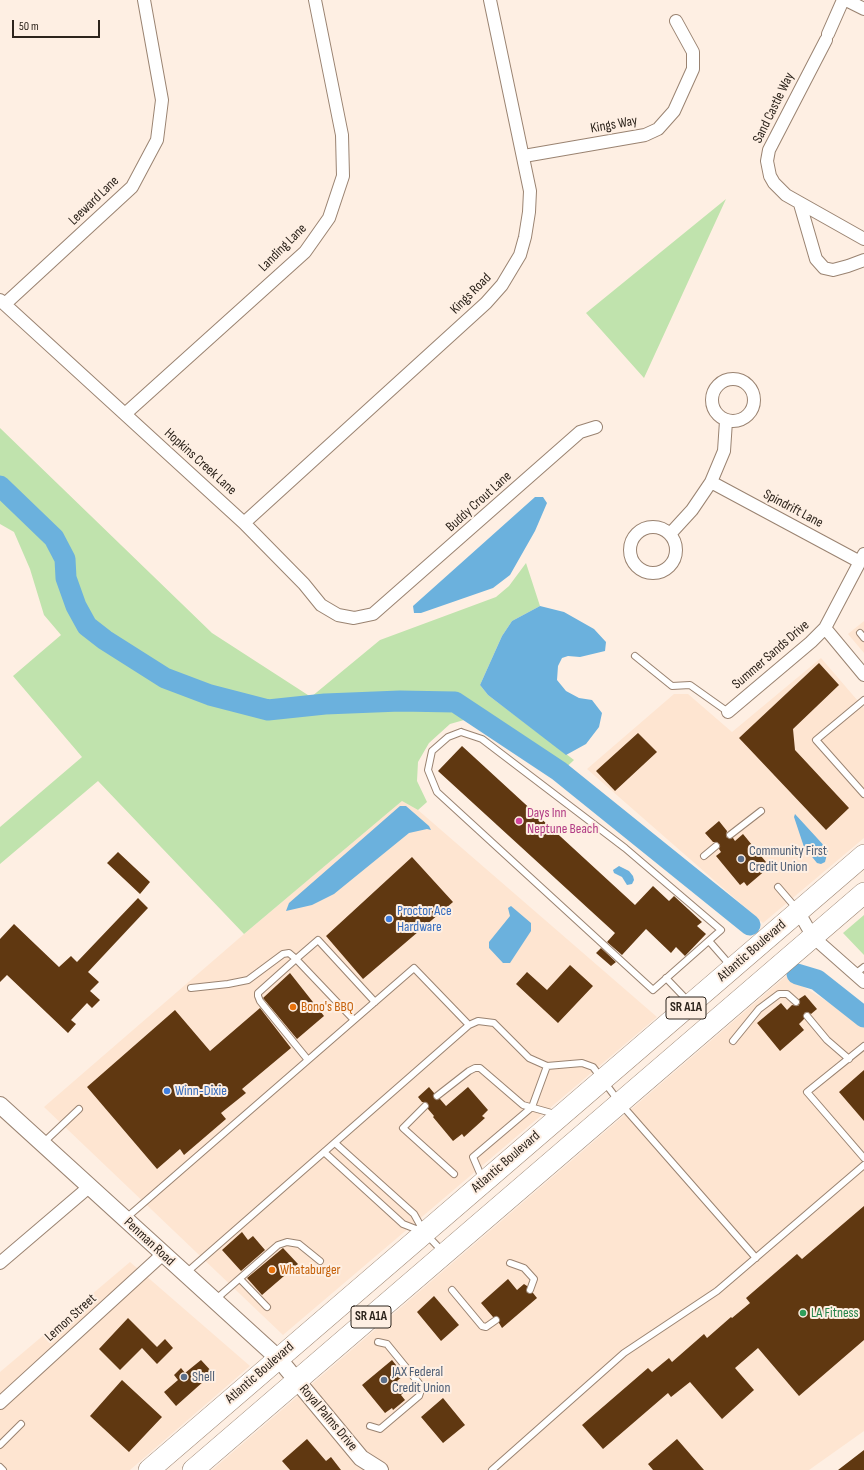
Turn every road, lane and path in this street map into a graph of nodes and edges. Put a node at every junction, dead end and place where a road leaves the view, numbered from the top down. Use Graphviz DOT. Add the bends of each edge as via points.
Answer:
graph roads {
  1 [pos="144,0"];
  2 [pos="315,0"];
  3 [pos="490,0"];
  4 [pos="845,0"];
  5 [pos="864,9"];
  6 [pos="676,21"];
  7 [pos="524,156"];
  8 [pos="800,204"];
  9 [pos="863,234"];
  10 [pos="864,260"];
  11 [pos="3,302"];
  12 [pos="125,414"];
  13 [pos="726,421"];
  14 [pos="596,427"];
  15 [pos="711,482"];
  16 [pos="244,523"];
  17 [pos="670,534"];
  18 [pos="862,558"];
  19 [pos="385,605"];
  20 [pos="825,628"];
  21 [pos="635,656"];
  22 [pos="864,675"];
  23 [pos="864,700"];
  24 [pos="728,712"];
  25 [pos="864,794"];
  26 [pos="761,812"];
  27 [pos="730,835"];
  28 [pos="716,846"];
  29 [pos="864,855"];
  30 [pos="704,856"];
  31 [pos="778,887"];
  32 [pos="864,893"];
  33 [pos="798,911"];
  34 [pos="813,937"];
  35 [pos="709,941"];
  36 [pos="296,959"];
  37 [pos="732,968"];
  38 [pos="861,974"];
  39 [pos="666,978"];
  40 [pos="191,988"];
  41 [pos="375,1002"];
  42 [pos="796,1002"];
  43 [pos="690,1004"];
  44 [pos="807,1016"];
  45 [pos="354,1020"];
  46 [pos="470,1025"];
  47 [pos="733,1041"];
  48 [pos="864,1046"];
  49 [pos="849,1059"];
  50 [pos="308,1060"];
  51 [pos="547,1066"];
  52 [pos="603,1079"];
  53 [pos="437,1096"];
  54 [pos="620,1103"];
  55 [pos="0,1104"];
  56 [pos="425,1106"];
  57 [pos="532,1107"];
  58 [pos="79,1109"];
  59 [pos="561,1116"];
  60 [pos="335,1143"];
  61 [pos="42,1144"];
  62 [pos="324,1152"];
  63 [pos="864,1158"];
  64 [pos="864,1165"];
  65 [pos="454,1174"];
  66 [pos="483,1182"];
  67 [pos="89,1187"];
  68 [pos="125,1219"];
  69 [pos="424,1232"];
  70 [pos="445,1253"];
  71 [pos="163,1254"];
  72 [pos="756,1258"];
  73 [pos="320,1261"];
  74 [pos="0,1263"];
  75 [pos="510,1263"];
  76 [pos="184,1274"];
  77 [pos="240,1279"];
  78 [pos="452,1290"];
  79 [pos="530,1290"];
  80 [pos="215,1300"];
  81 [pos="267,1307"];
  82 [pos="496,1320"];
  83 [pos="378,1342"];
  84 [pos="278,1358"];
  85 [pos="297,1380"];
  86 [pos="0,1403"];
  87 [pos="21,1424"];
  88 [pos="370,1426"];
  89 [pos="0,1444"];
  90 [pos="0,1467"];
  91 [pos="3,1470"];
  92 [pos="148,1470"];
  93 [pos="193,1470"];
  94 [pos="380,1470"];
  95 [pos="492,1470"];
  1 -- 11 [label="street, Leeward Lane" via="162,100 157,140 132,187"];
  2 -- 12 [label="street, Landing Lane" via="342,135 343,176 329,218 305,252"];
  3 -- 7 [label="street, Kings Road"];
  4 -- 5 [label="street"];
  4 -- 8 [label="street, Sand Castle Way" via="769,150 767,161 774,183"];
  6 -- 7 [label="street, Kings Way" via="693,52 693,69 674,111 658,129 645,136"];
  7 -- 16 [label="street, Kings Road" via="530,191 525,238 520,255 502,285 486,303"];
  8 -- 9 [label="street, Sand Castle Way"];
  8 -- 10 [label="street" via="816,260 824,268 833,270"];
  11 -- 12 [label="street, Hopkins Creek Lane"];
  12 -- 16 [label="street, Hopkins Creek Lane"];
  13 -- 15 [label="street" via="724,451"];
  14 -- 19 [label="street, Buddy Crout Lane" via="580,432"];
  15 -- 17 [label="street" via="692,510"];
  15 -- 18 [label="street, Spindrift Lane"];
  16 -- 19 [label="street, Hopkins Creek Lane" via="321,605 338,615 354,618 373,614"];
  18 -- 20 [label="street, Summer Sands Drive"];
  20 -- 22 [label="street"];
  20 -- 24 [label="street, Summer Sands Drive"];
  21 -- 24 [label="lane" via="672,686 690,685"];
  23 -- 25 [label="lane" via="816,740"];
  26 -- 27 [label="lane"];
  28 -- 30 [label="lane"];
  29 -- 33 [label="highway, Atlantic Boulevard / SR A1A"];
  31 -- 33 [label="lane"];
  32 -- 34 [label="highway, Atlantic Boulevard / SR A1A"];
  33 -- 34 [label="street"];
  33 -- 37 [label="highway, Atlantic Boulevard / SR A1A"];
  34 -- 38 [label="street"];
  34 -- 54 [label="highway, Atlantic Boulevard / SR A1A"];
  35 -- 37 [label="lane"];
  35 -- 39 [label="lane"];
  35 -- 39 [label="lane" via="721,930 625,848 482,739 462,732 448,737 432,751 428,770 437,792 653,990"];
  36 -- 40 [label="lane" via="286,953 248,980"];
  36 -- 41 [label="lane" via="318,940"];
  36 -- 45 [label="lane"];
  36 -- 50 [label="lane" via="258,993 258,996"];
  37 -- 43 [label="highway, Atlantic Boulevard / SR A1A"];
  39 -- 43 [label="lane"];
  41 -- 45 [label="lane"];
  41 -- 46 [label="lane" via="414,968"];
  42 -- 47 [label="lane" via="787,994 779,994 759,1009"];
  43 -- 52 [label="highway, Atlantic Boulevard / SR A1A"];
  44 -- 49 [label="lane" via="827,1040"];
  45 -- 50 [label="lane"];
  46 -- 51 [label="lane" via="478,1021 494,1023 529,1058"];
  46 -- 60 [label="lane"];
  48 -- 49 [label="lane"];
  49 -- 63 [label="lane" via="807,1092"];
  50 -- 68 [label="lane"];
  51 -- 52 [label="lane" via="582,1063 593,1067"];
  51 -- 57 [label="lane"];
  52 -- 54 [label="lane"];
  52 -- 59 [label="highway, Atlantic Boulevard / SR A1A"];
  53 -- 57 [label="lane" via="469,1071 480,1068 518,1101"];
  54 -- 70 [label="highway, Atlantic Boulevard / SR A1A"];
  54 -- 72 [label="lane"];
  55 -- 61 [label="street, Penman Road"];
  56 -- 65 [label="lane" via="403,1128"];
  57 -- 59 [label="lane"];
  57 -- 66 [label="lane" via="473,1157"];
  58 -- 61 [label="lane"];
  59 -- 66 [label="highway, Atlantic Boulevard / SR A1A"];
  60 -- 62 [label="lane"];
  60 -- 69 [label="lane" via="414,1214"];
  61 -- 67 [label="street, Penman Road"];
  62 -- 69 [label="lane" via="403,1224"];
  62 -- 76 [label="lane"];
  64 -- 72 [label="lane"];
  66 -- 69 [label="highway, Atlantic Boulevard / SR A1A"];
  67 -- 68 [label="street, Penman Road"];
  67 -- 74 [label="street"];
  68 -- 71 [label="street, Penman Road"];
  69 -- 70 [label="lane"];
  69 -- 84 [label="highway, Atlantic Boulevard / SR A1A"];
  70 -- 85 [label="highway, Atlantic Boulevard / SR A1A"];
  71 -- 76 [label="street, Penman Road"];
  71 -- 86 [label="street, Lemon Street"];
  72 -- 95 [label="lane" via="717,1292 624,1353"];
  73 -- 77 [label="lane" via="299,1244 287,1242 278,1245"];
  75 -- 79 [label="lane" via="524,1268 534,1279"];
  76 -- 80 [label="street, Penman Road"];
  77 -- 80 [label="lane"];
  77 -- 81 [label="lane"];
  78 -- 82 [label="lane" via="482,1326 486,1327"];
  80 -- 84 [label="street, Penman Road"];
  83 -- 88 [label="lane" via="387,1344 422,1387 419,1396 380,1429"];
  84 -- 85 [label="street, Penman Road"];
  84 -- 92 [label="highway, Atlantic Boulevard / SR A1A"];
  85 -- 93 [label="highway, Atlantic Boulevard / SR A1A"];
  85 -- 94 [label="street, Royal Palms Drive" via="361,1458"];
  87 -- 89 [label="lane"];
  90 -- 91 [label="lane"];
}
